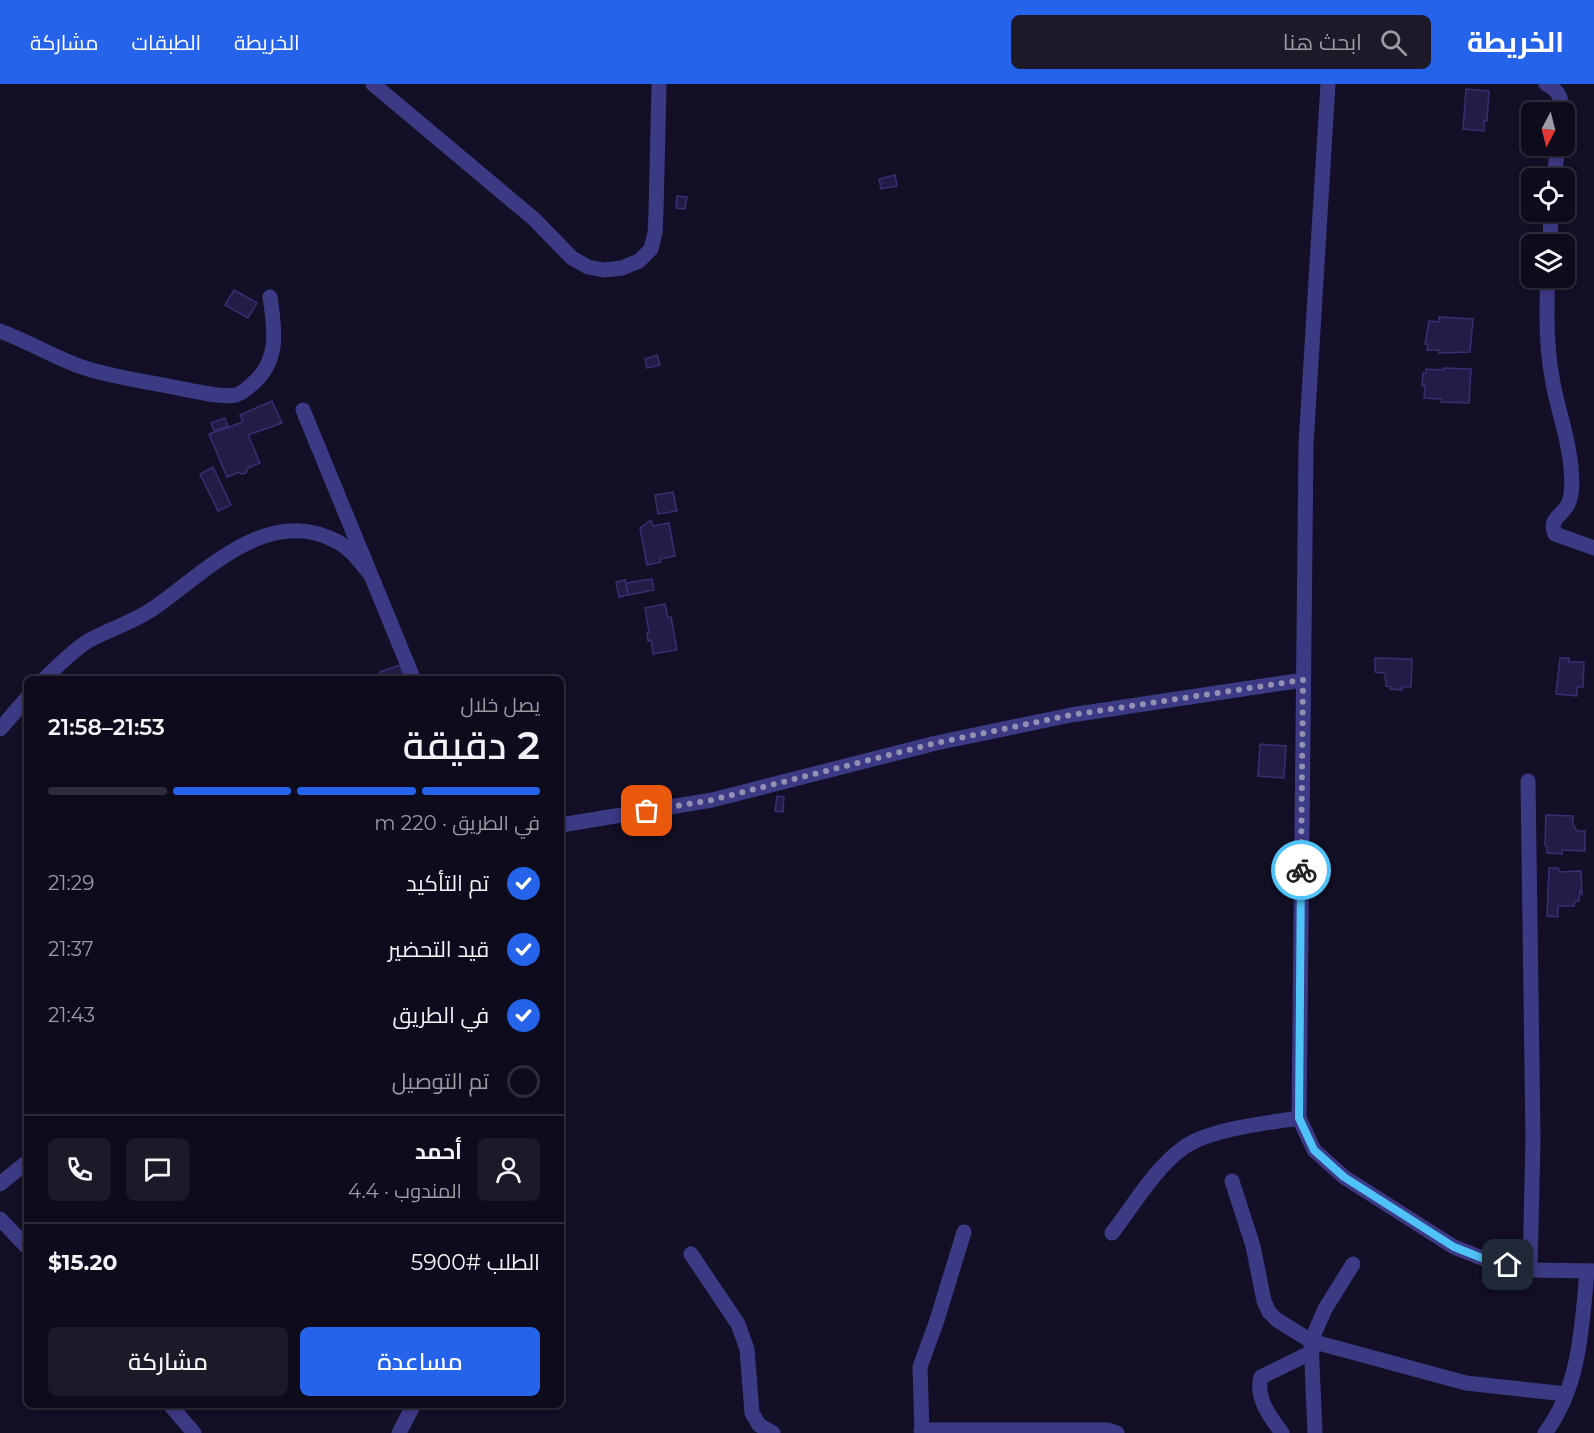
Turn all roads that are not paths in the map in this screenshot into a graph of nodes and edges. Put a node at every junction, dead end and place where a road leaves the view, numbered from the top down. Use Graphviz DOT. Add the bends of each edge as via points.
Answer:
graph roads {
  1 [pos="373,84"];
  2 [pos="659,84"];
  3 [pos="1328,84"];
  4 [pos="1546,84"];
  5 [pos="1562,102"];
  6 [pos="1547,288"];
  7 [pos="270,297"];
  8 [pos="0,331"];
  9 [pos="303,410"];
  10 [pos="1594,548"];
  11 [pos="369,573"];
  12 [pos="48,676"];
  13 [pos="412,676"];
  14 [pos="1303,680"];
  15 [pos="24,701"];
  16 [pos="0,729"];
  17 [pos="1528,781"];
  18 [pos="564,825"];
  19 [pos="1299,1118"];
  20 [pos="24,1164"];
  21 [pos="1232,1181"];
  22 [pos="0,1184"];
  23 [pos="0,1219"];
  24 [pos="964,1232"];
  25 [pos="1112,1233"];
  26 [pos="24,1244"];
  27 [pos="691,1254"];
  28 [pos="1353,1264"];
  29 [pos="1530,1270"];
  30 [pos="1590,1271"];
  31 [pos="1311,1347"];
  32 [pos="1566,1394"];
  33 [pos="173,1408"];
  34 [pos="412,1408"];
  35 [pos="921,1431"];
  36 [pos="194,1433"];
  37 [pos="399,1433"];
  38 [pos="773,1433"];
  39 [pos="1117,1433"];
  40 [pos="1282,1433"];
  41 [pos="1315,1433"];
  42 [pos="1545,1433"];
  1 -- 2 [label="street" via="534,219 572,258 604,270 639,261 651,249 656,223"];
  3 -- 14 [label="street" via="1306,444"];
  4 -- 5 [label="street"];
  6 -- 10 [label="street" via="1552,382 1571,466 1572,492 1552,528 1555,534"];
  7 -- 8 [label="street" via="275,329 270,360 256,381 231,396 80,367"];
  9 -- 11 [label="street"];
  11 -- 12 [label="street" via="338,542 322,535 286,531 268,534 241,546 152,610 87,642"];
  11 -- 13 [label="street"];
  14 -- 18 [label="street" via="1071,715 936,743 712,800"];
  14 -- 19 [label="street"];
  15 -- 16 [label="street"];
  17 -- 29 [label="street" via="1533,1139"];
  19 -- 25 [label="street" via="1209,1136 1185,1146 1168,1160"];
  19 -- 29 [label="street" via="1314,1150 1344,1177 1454,1247"];
  20 -- 22 [label="street"];
  21 -- 31 [label="street" via="1269,1312"];
  23 -- 26 [label="street"];
  24 -- 35 [label="street" via="920,1367"];
  27 -- 38 [label="street" via="738,1324 747,1348 752,1413 759,1425"];
  28 -- 31 [label="street" via="1325,1309"];
  29 -- 30 [label="street"];
  30 -- 32 [label="street" via="1580,1347"];
  31 -- 32 [label="street" via="1466,1383"];
  31 -- 40 [label="street" via="1261,1377 1258,1385 1260,1396"];
  31 -- 41 [label="street"];
  32 -- 42 [label="street"];
  33 -- 36 [label="street"];
  34 -- 37 [label="street"];
  35 -- 39 [label="street"];
}
